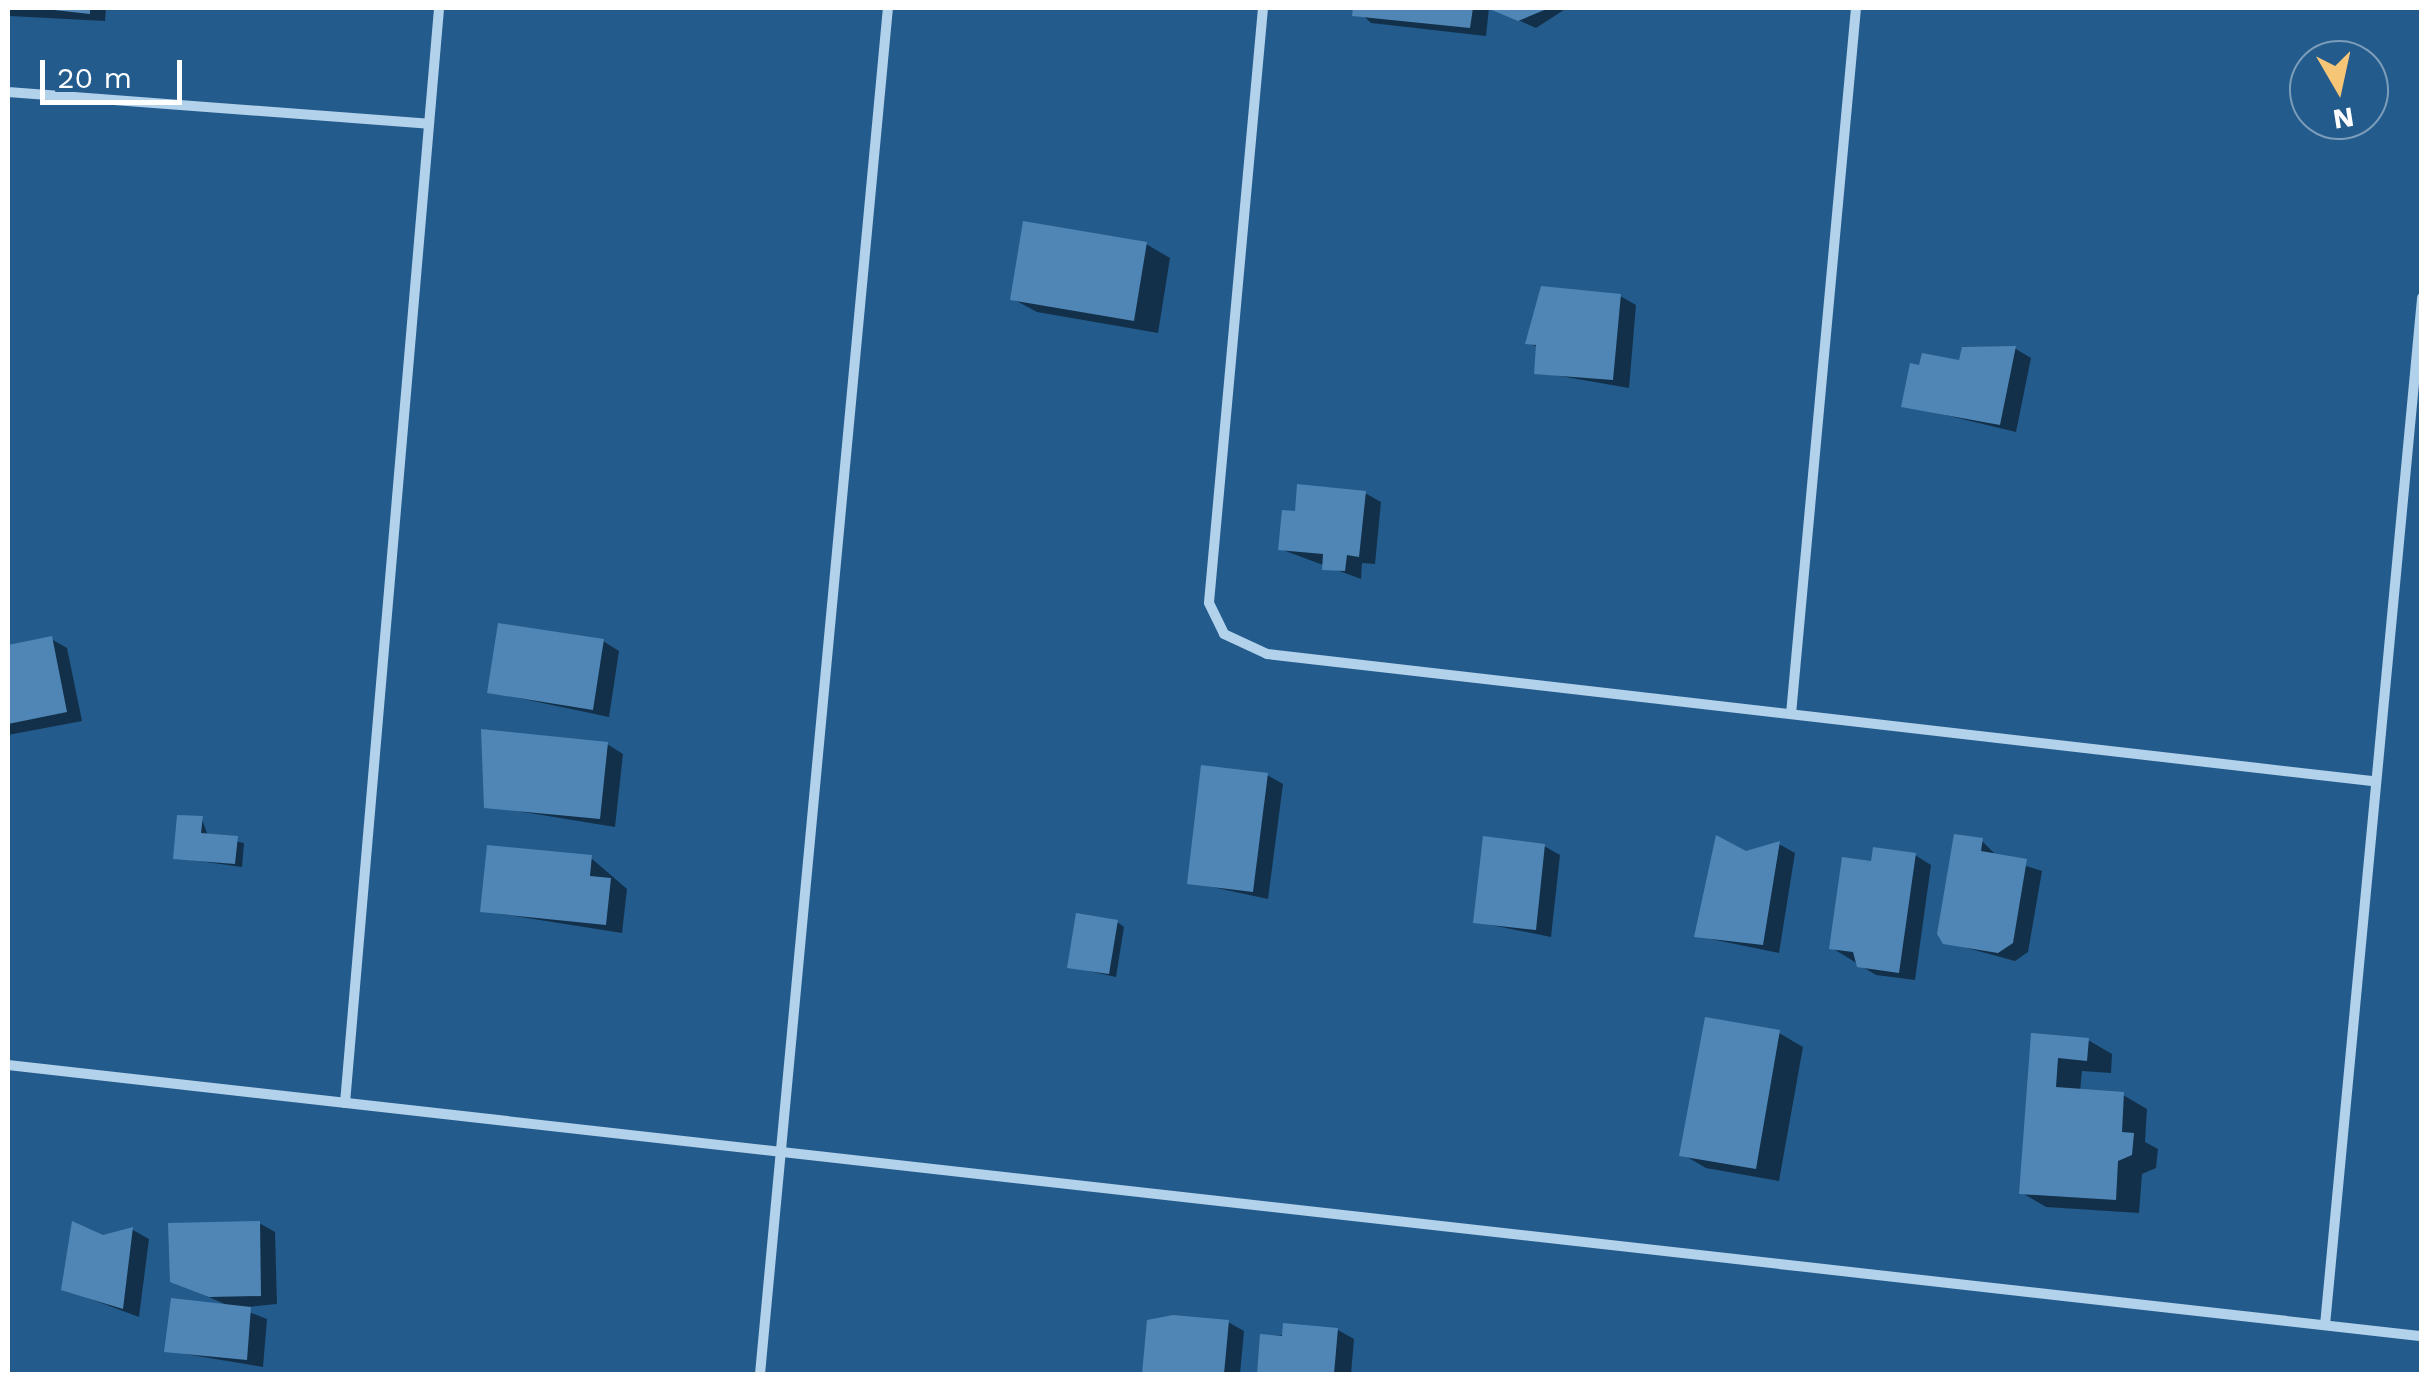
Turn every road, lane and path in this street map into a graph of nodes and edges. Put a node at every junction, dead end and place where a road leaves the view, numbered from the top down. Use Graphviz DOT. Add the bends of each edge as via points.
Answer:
graph roads {
  1 [pos="438,8"];
  2 [pos="888,8"];
  3 [pos="1263,8"];
  4 [pos="1856,8"];
  5 [pos="8,92"];
  6 [pos="428,124"];
  7 [pos="2422,298"];
  8 [pos="1791,714"];
  9 [pos="2372,781"];
  10 [pos="8,1065"];
  11 [pos="346,1102"];
  12 [pos="780,1152"];
  13 [pos="2324,1325"];
  14 [pos="2422,1336"];
  15 [pos="760,1374"];
  1 -- 6 [label="street"];
  2 -- 12 [label="street"];
  3 -- 8 [label="street" via="1208,602 1224,634 1267,654"];
  4 -- 8 [label="street"];
  5 -- 6 [label="street"];
  6 -- 11 [label="street"];
  7 -- 9 [label="street"];
  8 -- 9 [label="street"];
  9 -- 13 [label="street"];
  10 -- 11 [label="street"];
  11 -- 12 [label="street"];
  12 -- 13 [label="street"];
  12 -- 15 [label="street"];
  13 -- 14 [label="street"];
}
